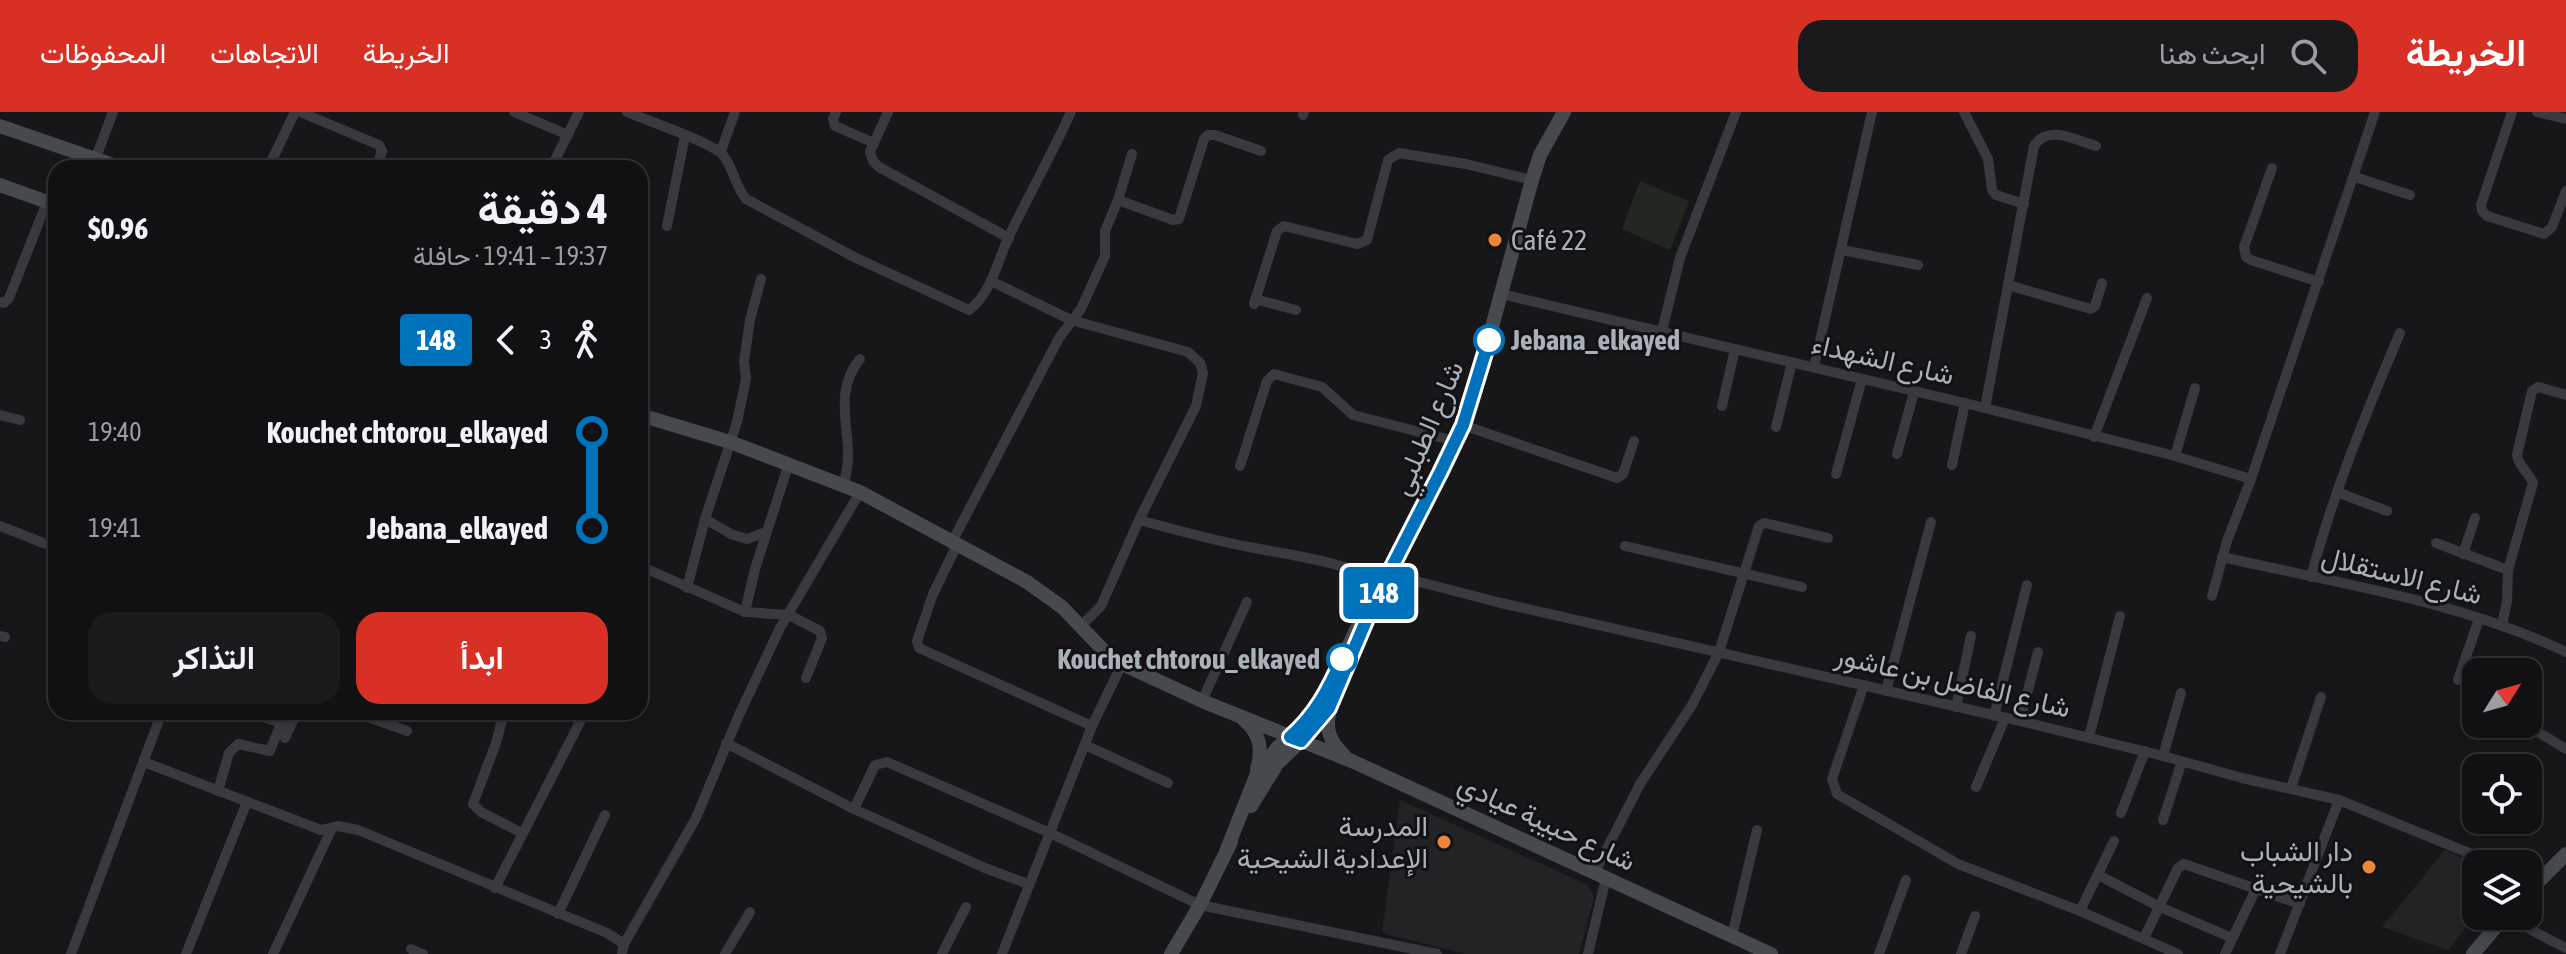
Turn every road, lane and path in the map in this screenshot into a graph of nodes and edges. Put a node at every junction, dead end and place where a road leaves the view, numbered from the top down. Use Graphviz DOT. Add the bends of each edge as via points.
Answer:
graph roads {
  1 [pos="113,112"];
  2 [pos="297,112"];
  3 [pos="514,112"];
  4 [pos="579,112"];
  5 [pos="627,112"];
  6 [pos="735,112"];
  7 [pos="836,112"];
  8 [pos="888,112"];
  9 [pos="1071,112"];
  10 [pos="1564,112"];
  11 [pos="1575,112"];
  12 [pos="1736,112"];
  13 [pos="1872,112"];
  14 [pos="1964,112"];
  15 [pos="2512,112"];
  16 [pos="2537,112"];
  17 [pos="2372,113"];
  18 [pos="2566,119"];
  19 [pos="0,126"];
  20 [pos="568,135"];
  21 [pos="685,136"];
  22 [pos="874,143"];
  23 [pos="2096,146"];
  24 [pos="721,151"];
  25 [pos="1261,151"];
  26 [pos="1132,154"];
  27 [pos="95,160"];
  28 [pos="272,160"];
  29 [pos="379,160"];
  30 [pos="555,160"];
  31 [pos="2272,168"];
  32 [pos="1534,176"];
  33 [pos="2355,177"];
  34 [pos="0,185"];
  35 [pos="2566,191"];
  36 [pos="2410,195"];
  37 [pos="1118,200"];
  38 [pos="48,203"];
  39 [pos="2024,204"];
  40 [pos="48,213"];
  41 [pos="667,226"];
  42 [pos="1009,238"];
  43 [pos="1842,250"];
  44 [pos="1918,265"];
  45 [pos="761,279"];
  46 [pos="991,281"];
  47 [pos="2319,282"];
  48 [pos="2102,283"];
  49 [pos="2008,285"];
  50 [pos="1501,294"];
  51 [pos="2147,298"];
  52 [pos="0,302"];
  53 [pos="1296,310"];
  54 [pos="1071,320"];
  55 [pos="1662,331"];
  56 [pos="2400,333"];
  57 [pos="1735,349"];
  58 [pos="860,359"];
  59 [pos="1792,362"];
  60 [pos="1814,367"];
  61 [pos="1862,379"];
  62 [pos="2195,388"];
  63 [pos="1914,392"];
  64 [pos="2566,395"];
  65 [pos="1965,403"];
  66 [pos="1722,406"];
  67 [pos="1985,408"];
  68 [pos="0,415"];
  69 [pos="648,417"];
  70 [pos="20,420"];
  71 [pos="1463,425"];
  72 [pos="1776,427"];
  73 [pos="2094,437"];
  74 [pos="1455,441"];
  75 [pos="1634,441"];
  76 [pos="730,442"];
  77 [pos="1897,454"];
  78 [pos="2175,456"];
  79 [pos="789,463"];
  80 [pos="1952,465"];
  81 [pos="1240,466"];
  82 [pos="1836,474"];
  83 [pos="2251,479"];
  84 [pos="844,484"];
  85 [pos="860,492"];
  86 [pos="2337,492"];
  87 [pos="2387,511"];
  88 [pos="2475,518"];
  89 [pos="705,519"];
  90 [pos="1139,520"];
  91 [pos="1931,522"];
  92 [pos="0,526"];
  93 [pos="766,532"];
  94 [pos="1828,538"];
  95 [pos="956,541"];
  96 [pos="48,543"];
  97 [pos="2436,543"];
  98 [pos="1625,546"];
  99 [pos="2463,554"];
  100 [pos="2222,557"];
  101 [pos="648,570"];
  102 [pos="2508,570"];
  103 [pos="1745,572"];
  104 [pos="2311,577"];
  105 [pos="1387,578"];
  106 [pos="2027,585"];
  107 [pos="1802,587"];
  108 [pos="687,588"];
  109 [pos="2212,596"];
  110 [pos="1247,602"];
  111 [pos="1374,602"];
  112 [pos="745,612"];
  113 [pos="789,615"];
  114 [pos="2120,616"];
  115 [pos="2479,619"];
  116 [pos="2502,625"];
  117 [pos="1081,626"];
  118 [pos="1971,636"];
  119 [pos="1719,652"];
  120 [pos="2038,652"];
  121 [pos="2566,652"];
  122 [pos="1122,664"];
  123 [pos="806,678"];
  124 [pos="2458,680"];
  125 [pos="1864,685"];
  126 [pos="1886,691"];
  127 [pos="2181,693"];
  128 [pos="2321,697"];
  129 [pos="1202,701"];
  130 [pos="1332,702"];
  131 [pos="1956,707"];
  132 [pos="1237,715"];
  133 [pos="2000,717"];
  134 [pos="159,720"];
  135 [pos="282,720"];
  136 [pos="293,720"];
  137 [pos="376,720"];
  138 [pos="502,720"];
  139 [pos="581,720"];
  140 [pos="2020,721"];
  141 [pos="1092,726"];
  142 [pos="407,731"];
  143 [pos="2542,734"];
  144 [pos="2089,737"];
  145 [pos="285,738"];
  146 [pos="1295,739"];
  147 [pos="726,743"];
  148 [pos="1085,745"];
  149 [pos="2566,749"];
  150 [pos="2145,751"];
  151 [pos="2163,756"];
  152 [pos="2182,761"];
  153 [pos="144,762"];
  154 [pos="1354,762"];
  155 [pos="1256,776"];
  156 [pos="1168,783"];
  157 [pos="1976,787"];
  158 [pos="2291,788"];
  159 [pos="218,791"];
  160 [pos="2339,800"];
  161 [pos="247,802"];
  162 [pos="854,809"];
  163 [pos="2121,813"];
  164 [pos="605,815"];
  165 [pos="2163,820"];
  166 [pos="332,828"];
  167 [pos="1757,830"];
  168 [pos="522,833"];
  169 [pos="1050,833"];
  170 [pos="2114,841"];
  171 [pos="1227,849"];
  172 [pos="2462,850"];
  173 [pos="2563,861"];
  174 [pos="1600,875"];
  175 [pos="2098,875"];
  176 [pos="2542,876"];
  177 [pos="1906,880"];
  178 [pos="1028,884"];
  179 [pos="495,888"];
  180 [pos="2255,891"];
  181 [pos="2300,904"];
  182 [pos="1200,905"];
  183 [pos="966,907"];
  184 [pos="2160,907"];
  185 [pos="2080,911"];
  186 [pos="750,912"];
  187 [pos="558,914"];
  188 [pos="1975,916"];
  189 [pos="2493,930"];
  190 [pos="2532,930"];
  191 [pos="1732,936"];
  192 [pos="2144,938"];
  193 [pos="2232,938"];
  194 [pos="2566,948"];
  195 [pos="411,949"];
  196 [pos="623,949"];
  197 [pos="71,954"];
  198 [pos="186,954"];
  199 [pos="273,954"];
  200 [pos="423,954"];
  201 [pos="725,954"];
  202 [pos="942,954"];
  203 [pos="1002,954"];
  204 [pos="1171,954"];
  205 [pos="1437,954"];
  206 [pos="1588,954"];
  207 [pos="1771,954"];
  208 [pos="1879,954"];
  209 [pos="1961,954"];
  210 [pos="2178,954"];
  211 [pos="2225,954"];
  212 [pos="2280,954"];
  213 [pos="2473,954"];
  1 -- 27 [label="street"];
  2 -- 28 [label="street"];
  2 -- 29 [label="street" via="379,145"];
  3 -- 20 [label="street"];
  4 -- 20 [label="street"];
  5 -- 21 [label="street"];
  6 -- 24 [label="street"];
  7 -- 22 [label="street" via="835,126"];
  8 -- 22 [label="street"];
  9 -- 42 [label="street"];
  10 -- 32 [label="street, شارع الطبلبي"];
  11 -- 32 [label="street, شارع الطبلبي"];
  12 -- 55 [label="street" via="1680,258"];
  13 -- 43 [label="street"];
  14 -- 39 [label="street" via="1988,159 1992,190"];
  15 -- 35 [label="street" via="2482,211 2544,234"];
  16 -- 18 [label="street"];
  17 -- 33 [label="street"];
  19 -- 27 [label="street"];
  20 -- 30 [label="street"];
  21 -- 24 [label="street"];
  21 -- 41 [label="street"];
  22 -- 42 [label="street" via="870,152 879,167"];
  23 -- 39 [label="street" via="2052,133 2040,138"];
  24 -- 46 [label="street" via="746,199 869,264 969,310"];
  25 -- 37 [label="street" via="1208,135 1179,219"];
  26 -- 37 [label="street"];
  31 -- 47 [label="street" via="2245,254"];
  32 -- 50 [label="street, شارع الطبلبي"];
  32 -- 53 [label="street" via="1399,153 1388,160 1367,240 1357,244 1284,226 1277,231 1254,302"];
  33 -- 36 [label="street"];
  33 -- 47 [label="street"];
  34 -- 38 [label="street"];
  37 -- 54 [label="street" via="1105,231 1105,256"];
  39 -- 49 [label="street"];
  40 -- 52 [label="street" via="9,298"];
  42 -- 46 [label="street"];
  43 -- 44 [label="street"];
  43 -- 60 [label="street"];
  45 -- 76 [label="street"];
  46 -- 54 [label="street"];
  47 -- 83 [label="street"];
  48 -- 49 [label="street" via="2091,309"];
  49 -- 67 [label="street"];
  50 -- 55 [label="street, شارع الشهداء"];
  50 -- 71 [label="street, شارع الطبلبي"];
  51 -- 73 [label="street"];
  54 -- 90 [label="street" via="1188,352 1200,363 1202,386 1196,406"];
  54 -- 95 [label="street"];
  55 -- 57 [label="street, شارع الشهداء"];
  56 -- 86 [label="street"];
  57 -- 59 [label="street, شارع الشهداء"];
  57 -- 66 [label="street"];
  58 -- 84 [label="street" via="844,390"];
  59 -- 60 [label="street, شارع الشهداء"];
  59 -- 72 [label="street"];
  60 -- 61 [label="street, شارع الشهداء"];
  61 -- 63 [label="street, شارع الشهداء"];
  61 -- 82 [label="street"];
  62 -- 78 [label="street"];
  63 -- 65 [label="street, شارع الشهداء"];
  63 -- 77 [label="street"];
  64 -- 102 [label="street" via="2538,387 2532,391 2517,460 2533,483"];
  65 -- 67 [label="street, شارع الشهداء"];
  65 -- 80 [label="street"];
  67 -- 73 [label="street, شارع الشهداء"];
  68 -- 70 [label="street"];
  69 -- 76 [label="street, شارع حبيبة عيادي"];
  71 -- 74 [label="street, شارع الطبلبي"];
  71 -- 75 [label="street" via="1617,478"];
  73 -- 78 [label="street, شارع الشهداء"];
  74 -- 81 [label="street" via="1353,415 1322,387 1274,374 1267,381"];
  74 -- 105 [label="street, شارع الطبلبي"];
  76 -- 79 [label="street, شارع حبيبة عيادي"];
  76 -- 89 [label="street"];
  78 -- 83 [label="street, شارع الشهداء"];
  79 -- 84 [label="street, شارع حبيبة عيادي"];
  79 -- 93 [label="street"];
  83 -- 100 [label="street"];
  84 -- 85 [label="street, شارع حبيبة عيادي"];
  85 -- 95 [label="street, شارع حبيبة عيادي"];
  85 -- 113 [label="street"];
  86 -- 87 [label="street"];
  86 -- 104 [label="street"];
  88 -- 99 [label="street"];
  89 -- 93 [label="street" via="747,539"];
  89 -- 108 [label="street"];
  90 -- 105 [label="street, شارع الفاضل بن عاشور"];
  90 -- 117 [label="street" via="1101,606"];
  91 -- 126 [label="street"];
  92 -- 96 [label="street"];
  93 -- 112 [label="street"];
  94 -- 103 [label="street" via="1761,524"];
  95 -- 117 [label="street, شارع حبيبة عيادي" via="1027,582"];
  95 -- 141 [label="street" via="933,594 919,648"];
  97 -- 99 [label="street"];
  98 -- 103 [label="street"];
  99 -- 102 [label="street"];
  100 -- 104 [label="street, شارع الاستقلال"];
  100 -- 109 [label="street"];
  101 -- 108 [label="street"];
  102 -- 116 [label="street"];
  103 -- 107 [label="street"];
  103 -- 119 [label="street"];
  104 -- 115 [label="street, شارع الاستقلال"];
  105 -- 111 [label="street, شارع الطبلبي"];
  105 -- 119 [label="street, شارع الفاضل بن عاشور"];
  106 -- 133 [label="street"];
  108 -- 112 [label="street"];
  110 -- 129 [label="street"];
  111 -- 130 [label="street, شارع الطبلبي"];
  111 -- 146 [label="street, شارع الطبلبي" via="1322,701"];
  112 -- 113 [label="street"];
  113 -- 123 [label="street" via="822,634"];
  113 -- 147 [label="street"];
  114 -- 144 [label="street"];
  115 -- 116 [label="street, شارع الاستقلال"];
  115 -- 124 [label="street"];
  116 -- 121 [label="street, شارع الاستقلال"];
  117 -- 122 [label="street, شارع حبيبة عيادي"];
  118 -- 131 [label="street"];
  119 -- 125 [label="street, شارع الفاضل بن عاشور"];
  119 -- 174 [label="street" via="1692,705 1640,784"];
  120 -- 140 [label="street"];
  122 -- 129 [label="street, شارع حبيبة عيادي"];
  122 -- 141 [label="street"];
  125 -- 126 [label="street, شارع الفاضل بن عاشور"];
  125 -- 185 [label="street" via="1832,779 1837,794 1958,864"];
  126 -- 131 [label="street, شارع الفاضل بن عاشور"];
  127 -- 151 [label="street"];
  128 -- 158 [label="street"];
  129 -- 132 [label="street, شارع حبيبة عيادي"];
  130 -- 146 [label="street, شارع الطبلبي"];
  130 -- 154 [label="street" via="1327,730 1337,749"];
  131 -- 133 [label="street, شارع الفاضل بن عاشور"];
  132 -- 146 [label="street, شارع حبيبة عيادي"];
  132 -- 155 [label="street" via="1260,743"];
  133 -- 140 [label="street, شارع الفاضل بن عاشور"];
  133 -- 157 [label="street"];
  134 -- 153 [label="street"];
  135 -- 159 [label="street" via="270,751 238,744 229,753"];
  136 -- 145 [label="street"];
  137 -- 142 [label="street"];
  138 -- 168 [label="street" via="473,804"];
  139 -- 168 [label="street"];
  140 -- 144 [label="street, شارع الفاضل بن عاشور"];
  141 -- 148 [label="street"];
  143 -- 149 [label="street"];
  144 -- 150 [label="street, شارع الفاضل بن عاشور"];
  146 -- 154 [label="street, شارع حبيبة عيادي"];
  146 -- 155 [label="street, شارع الطبلبي" via="1277,748"];
  146 -- 171 [label="street, شارع الطبلبي"];
  147 -- 162 [label="street"];
  147 -- 196 [label="street" via="690,829"];
  148 -- 156 [label="street"];
  148 -- 169 [label="street"];
  150 -- 151 [label="street, شارع الفاضل بن عاشور"];
  150 -- 163 [label="street"];
  151 -- 152 [label="street, شارع الفاضل بن عاشور"];
  152 -- 158 [label="street, شارع الفاضل بن عاشور"];
  152 -- 165 [label="street"];
  153 -- 159 [label="street"];
  153 -- 197 [label="street"];
  154 -- 174 [label="street, شارع حبيبة عيادي"];
  155 -- 171 [label="street, شارع الطبلبي"];
  158 -- 160 [label="street, شارع الفاضل بن عاشور"];
  159 -- 161 [label="street"];
  160 -- 172 [label="street, شارع الفاضل بن عاشور"];
  160 -- 181 [label="street"];
  161 -- 166 [label="street" via="321,830"];
  161 -- 198 [label="street"];
  162 -- 169 [label="street" via="871,771 884,762"];
  162 -- 178 [label="street"];
  164 -- 187 [label="street"];
  166 -- 179 [label="street" via="358,830"];
  166 -- 199 [label="street"];
  167 -- 191 [label="street"];
  168 -- 179 [label="street"];
  169 -- 178 [label="street"];
  169 -- 182 [label="street"];
  170 -- 175 [label="street"];
  171 -- 182 [label="street, شارع الطبلبي"];
  173 -- 176 [label="street"];
  174 -- 191 [label="street, شارع حبيبة عيادي"];
  174 -- 206 [label="street"];
  175 -- 184 [label="street"];
  175 -- 185 [label="street"];
  177 -- 208 [label="street"];
  178 -- 203 [label="street"];
  179 -- 187 [label="street"];
  180 -- 181 [label="street"];
  180 -- 184 [label="street" via="2184,864"];
  180 -- 193 [label="street"];
  181 -- 212 [label="street"];
  182 -- 204 [label="street, شارع الطبلبي"];
  182 -- 205 [label="street"];
  183 -- 202 [label="street"];
  184 -- 192 [label="street"];
  184 -- 193 [label="street"];
  185 -- 192 [label="street"];
  186 -- 201 [label="street"];
  187 -- 196 [label="street" via="607,933"];
  188 -- 209 [label="street"];
  189 -- 213 [label="street"];
  190 -- 194 [label="street"];
  191 -- 207 [label="street, شارع حبيبة عيادي"];
  192 -- 210 [label="street"];
  193 -- 211 [label="street"];
  195 -- 200 [label="street"];
}
